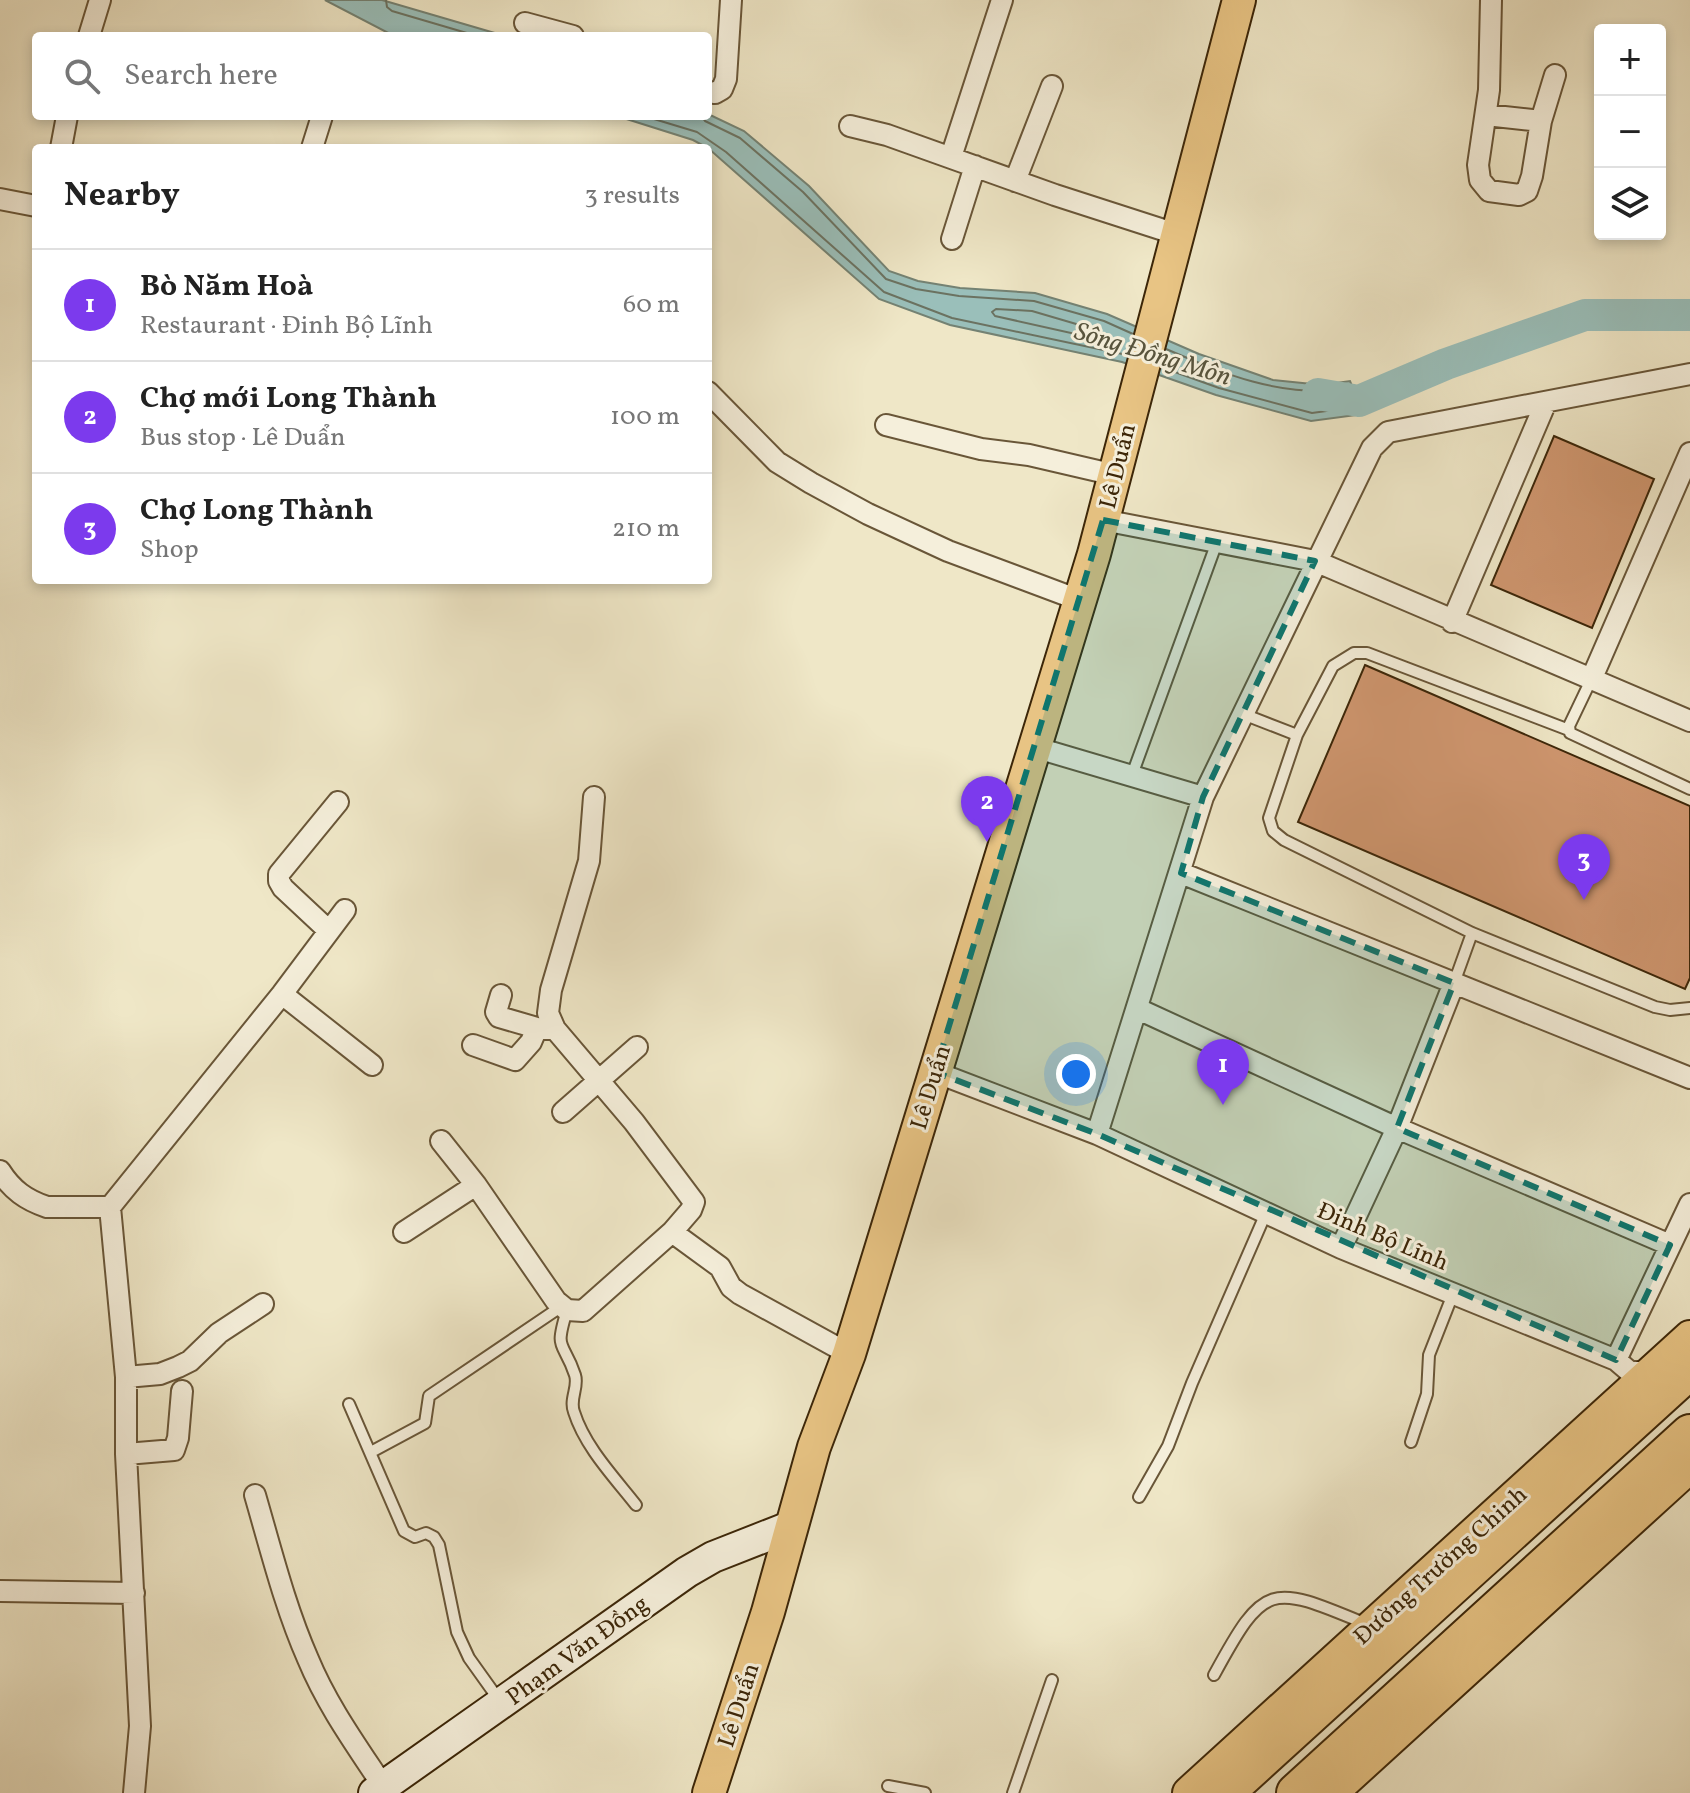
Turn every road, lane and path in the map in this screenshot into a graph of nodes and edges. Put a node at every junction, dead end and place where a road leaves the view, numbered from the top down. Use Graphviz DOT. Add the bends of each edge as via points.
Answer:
graph roads {
  1 [pos="100,0"];
  2 [pos="731,0"];
  3 [pos="1002,0"];
  4 [pos="1225,0"];
  5 [pos="1239,0"];
  6 [pos="1253,0"];
  7 [pos="1491,0"];
  8 [pos="525,23"];
  9 [pos="90,32"];
  10 [pos="558,32"];
  11 [pos="1555,75"];
  12 [pos="1052,86"];
  13 [pos="712,93"];
  14 [pos="1486,115"];
  15 [pos="66,120"];
  16 [pos="321,120"];
  17 [pos="1541,121"];
  18 [pos="850,126"];
  19 [pos="62,144"];
  20 [pos="313,144"];
  21 [pos="951,157"];
  22 [pos="975,166"];
  23 [pos="1015,181"];
  24 [pos="0,199"];
  25 [pos="32,205"];
  26 [pos="1173,233"];
  27 [pos="952,239"];
  28 [pos="1161,299"];
  29 [pos="1690,374"];
  30 [pos="712,396"];
  31 [pos="1546,402"];
  32 [pos="886,425"];
  33 [pos="1690,453"];
  34 [pos="1115,475"];
  35 [pos="1103,520"];
  36 [pos="1217,542"];
  37 [pos="1315,561"];
  38 [pos="1079,600"];
  39 [pos="1452,622"];
  40 [pos="1591,680"];
  41 [pos="1242,714"];
  42 [pos="1690,721"];
  43 [pos="1569,730"];
  44 [pos="1297,735"];
  45 [pos="1034,747"];
  46 [pos="1132,775"];
  47 [pos="1690,789"];
  48 [pos="594,797"];
  49 [pos="1203,797"];
  50 [pos="338,802"];
  51 [pos="1181,873"];
  52 [pos="345,910"];
  53 [pos="329,931"];
  54 [pos="1472,933"];
  55 [pos="1454,983"];
  56 [pos="282,994"];
  57 [pos="501,995"];
  58 [pos="1690,1008"];
  59 [pos="1138,1009"];
  60 [pos="546,1029"];
  61 [pos="473,1045"];
  62 [pos="637,1047"];
  63 [pos="372,1065"];
  64 [pos="935,1072"];
  65 [pos="1690,1078"];
  66 [pos="600,1080"];
  67 [pos="563,1112"];
  68 [pos="1397,1128"];
  69 [pos="1097,1134"];
  70 [pos="441,1141"];
  71 [pos="2,1176"];
  72 [pos="476,1185"];
  73 [pos="1690,1204"];
  74 [pos="110,1207"];
  75 [pos="1266,1213"];
  76 [pos="404,1232"];
  77 [pos="672,1232"];
  78 [pos="1670,1245"];
  79 [pos="1341,1248"];
  80 [pos="1453,1294"];
  81 [pos="263,1304"];
  82 [pos="565,1308"];
  83 [pos="1690,1337"];
  84 [pos="849,1354"];
  85 [pos="1616,1360"];
  86 [pos="126,1377"];
  87 [pos="1675,1385"];
  88 [pos="182,1391"];
  89 [pos="349,1404"];
  90 [pos="1690,1434"];
  91 [pos="1411,1442"];
  92 [pos="371,1452"];
  93 [pos="126,1454"];
  94 [pos="1690,1466"];
  95 [pos="255,1495"];
  96 [pos="1139,1497"];
  97 [pos="636,1505"];
  98 [pos="792,1526"];
  99 [pos="0,1591"];
  100 [pos="134,1593"];
  101 [pos="1372,1627"];
  102 [pos="1214,1675"];
  103 [pos="1052,1680"];
  104 [pos="502,1704"];
  105 [pos="888,1786"];
  106 [pos="379,1790"];
  107 [pos="134,1793"];
  108 [pos="709,1793"];
  109 [pos="925,1793"];
  110 [pos="1013,1793"];
  111 [pos="1189,1793"];
  112 [pos="1224,1793"];
  113 [pos="1296,1793"];
  114 [pos="1331,1793"];
  1 -- 9 [label="street"];
  2 -- 13 [label="street" via="726,79 722,89"];
  3 -- 21 [label="street"];
  4 -- 26 [label="street"];
  5 -- 26 [label="main road"];
  6 -- 28 [label="street"];
  7 -- 14 [label="street"];
  8 -- 10 [label="street"];
  11 -- 17 [label="street"];
  12 -- 23 [label="street"];
  14 -- 17 [label="street"];
  14 -- 17 [label="street" via="1480,180 1489,191 1519,195 1527,191 1532,176"];
  15 -- 19 [label="street"];
  16 -- 20 [label="street"];
  18 -- 21 [label="street"];
  21 -- 22 [label="street"];
  22 -- 23 [label="street"];
  22 -- 27 [label="street"];
  23 -- 26 [label="street"];
  24 -- 25 [label="street"];
  26 -- 28 [label="main road"];
  28 -- 34 [label="main road, Lê Duẩn"];
  29 -- 31 [label="street"];
  30 -- 38 [label="street" via="777,462 811,483 948,551"];
  31 -- 37 [label="street" via="1388,432 1372,448"];
  31 -- 39 [label="street"];
  32 -- 34 [label="street"];
  33 -- 40 [label="street"];
  34 -- 35 [label="main road, Lê Duẩn"];
  35 -- 36 [label="street"];
  35 -- 38 [label="main road, Lê Duẩn"];
  36 -- 37 [label="street"];
  36 -- 46 [label="lane"];
  37 -- 39 [label="street"];
  37 -- 41 [label="street"];
  38 -- 45 [label="main road, Lê Duẩn"];
  39 -- 40 [label="street"];
  40 -- 42 [label="street"];
  40 -- 43 [label="lane"];
  41 -- 44 [label="lane"];
  41 -- 49 [label="street"];
  43 -- 44 [label="lane" via="1367,653 1354,653 1333,666"];
  43 -- 47 [label="lane"];
  44 -- 54 [label="lane" via="1269,818 1273,831"];
  45 -- 46 [label="street"];
  45 -- 64 [label="main road, Lê Duẩn"];
  46 -- 49 [label="street"];
  48 -- 60 [label="street" via="589,861 551,990"];
  49 -- 51 [label="street"];
  50 -- 53 [label="street" via="279,874 283,888"];
  51 -- 55 [label="street"];
  51 -- 59 [label="street"];
  52 -- 53 [label="street"];
  53 -- 56 [label="street"];
  54 -- 55 [label="lane"];
  54 -- 58 [label="lane" via="1655,1007"];
  55 -- 65 [label="street"];
  55 -- 68 [label="street"];
  56 -- 63 [label="street"];
  56 -- 74 [label="street"];
  57 -- 60 [label="street" via="499,1017"];
  59 -- 68 [label="street"];
  59 -- 69 [label="street"];
  60 -- 61 [label="street" via="515,1060"];
  60 -- 66 [label="street"];
  62 -- 66 [label="street"];
  64 -- 69 [label="street, Đinh Bộ Lĩnh"];
  64 -- 84 [label="main road, Lê Duẩn"];
  66 -- 67 [label="street"];
  66 -- 77 [label="street" via="694,1202"];
  68 -- 78 [label="street"];
  68 -- 79 [label="street"];
  69 -- 75 [label="street, Đinh Bộ Lĩnh"];
  70 -- 72 [label="street"];
  71 -- 74 [label="street" via="29,1200 47,1207"];
  72 -- 76 [label="street"];
  72 -- 82 [label="street"];
  73 -- 78 [label="street"];
  74 -- 86 [label="street"];
  75 -- 79 [label="street, Đinh Bộ Lĩnh"];
  75 -- 96 [label="lane" via="1168,1446"];
  77 -- 82 [label="street" via="583,1311"];
  77 -- 84 [label="street" via="720,1267 740,1294"];
  78 -- 85 [label="street"];
  79 -- 80 [label="street, Đinh Bộ Lĩnh"];
  80 -- 85 [label="street, Đinh Bộ Lĩnh"];
  80 -- 91 [label="lane" via="1429,1355 1427,1394"];
  81 -- 86 [label="street" via="219,1333 190,1361 160,1374"];
  82 -- 92 [label="lane" via="429,1396 425,1423"];
  82 -- 97 [label="lane" via="559,1338 576,1378 572,1408 585,1437"];
  83 -- 87 [label="main road, Đường Trường Chinh"];
  84 -- 98 [label="main road, Lê Duẩn"];
  85 -- 87 [label="street, Đinh Bộ Lĩnh" via="1630,1372"];
  86 -- 93 [label="street"];
  87 -- 101 [label="main road, Đường Trường Chinh"];
  87 -- 112 [label="highway, Đường Trường Chinh"];
  88 -- 93 [label="street" via="174,1450"];
  89 -- 92 [label="lane"];
  90 -- 113 [label="highway"];
  92 -- 104 [label="lane" via="404,1531 415,1537 426,1533 439,1545 457,1632"];
  93 -- 100 [label="street"];
  94 -- 114 [label="main road"];
  95 -- 106 [label="street" via="308,1660"];
  98 -- 104 [label="main road, Phạm Văn Đồng" via="687,1572"];
  98 -- 108 [label="main road, Lê Duẩn"];
  99 -- 100 [label="street"];
  100 -- 107 [label="street" via="140,1726"];
  101 -- 102 [label="lane" via="1303,1599 1274,1597 1237,1633"];
  101 -- 111 [label="main road, Đường Trường Chinh"];
  103 -- 110 [label="lane"];
  104 -- 106 [label="main road, Phạm Văn Đồng"];
  105 -- 109 [label="lane"];
}
